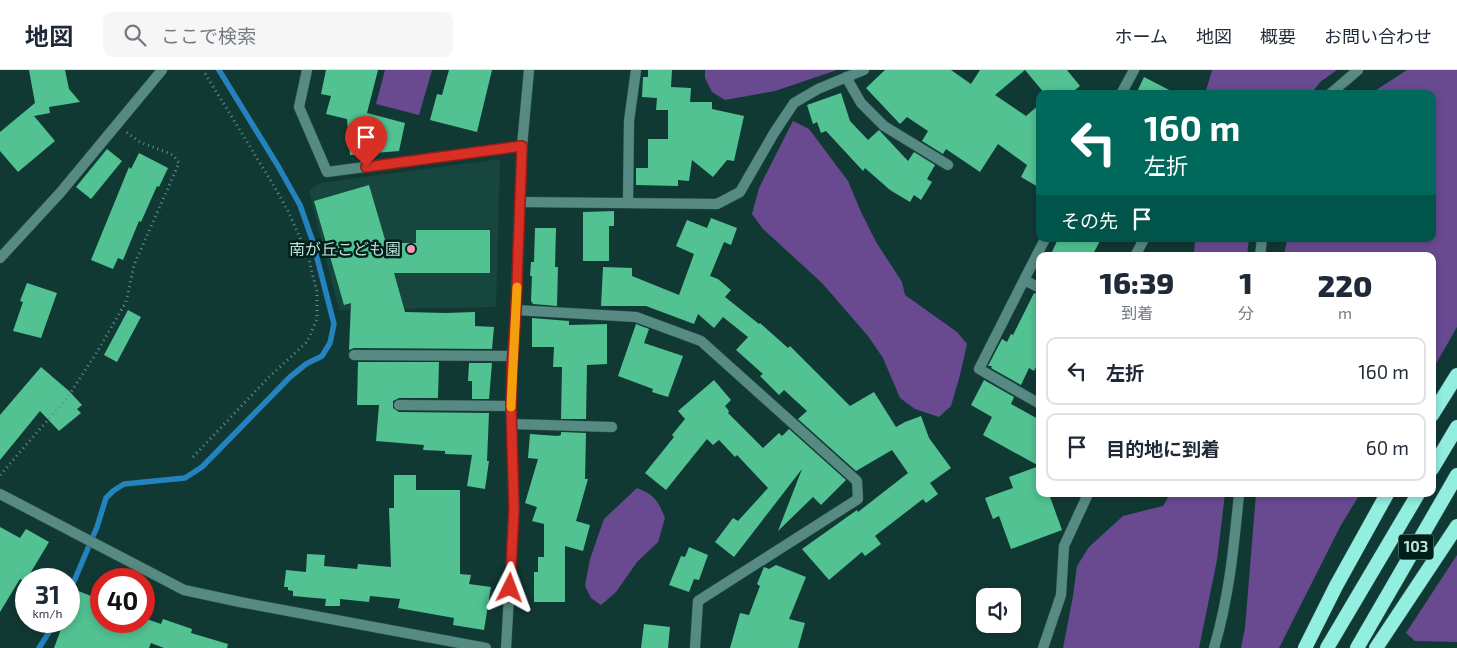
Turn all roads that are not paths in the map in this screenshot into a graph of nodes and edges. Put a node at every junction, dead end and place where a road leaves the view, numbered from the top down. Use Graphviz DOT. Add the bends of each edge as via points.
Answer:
graph roads {
  1 [pos="162,70"];
  2 [pos="307,70"];
  3 [pos="529,70"];
  4 [pos="636,70"];
  5 [pos="864,70"];
  6 [pos="1134,70"];
  7 [pos="1358,70"];
  8 [pos="846,77"];
  9 [pos="1123,90"];
  10 [pos="1335,90"];
  11 [pos="522,146"];
  12 [pos="948,165"];
  13 [pos="519,202"];
  14 [pos="628,203"];
  15 [pos="1036,257"];
  16 [pos="0,258"];
  17 [pos="1024,280"];
  18 [pos="1036,286"];
  19 [pos="516,310"];
  20 [pos="354,355"];
  21 [pos="513,356"];
  22 [pos="1457,375"];
  23 [pos="1036,402"];
  24 [pos="399,404"];
  25 [pos="511,406"];
  26 [pos="1436,409"];
  27 [pos="512,424"];
  28 [pos="612,427"];
  29 [pos="1457,427"];
  30 [pos="1436,464"];
  31 [pos="1455,479"];
  32 [pos="0,494"];
  33 [pos="1087,497"];
  34 [pos="1239,497"];
  35 [pos="1385,497"];
  36 [pos="1416,497"];
  37 [pos="1457,526"];
  38 [pos="486,648"];
  39 [pos="506,648"];
  40 [pos="695,648"];
  41 [pos="1043,648"];
  42 [pos="1214,648"];
  43 [pos="1305,648"];
  44 [pos="1327,648"];
  45 [pos="1357,648"];
  46 [pos="1376,648"];
  1 -- 16 [label="street" via="60,193"];
  2 -- 11 [label="street" via="299,107 327,172"];
  3 -- 11 [label="street"];
  4 -- 14 [label="street" via="629,121"];
  5 -- 8 [label="street"];
  6 -- 9 [label="street"];
  7 -- 10 [label="street"];
  8 -- 12 [label="street" via="861,103 884,126"];
  8 -- 14 [label="street" via="794,103 740,192 717,204"];
  11 -- 13 [label="street"];
  13 -- 14 [label="street"];
  13 -- 19 [label="street"];
  15 -- 17 [label="street"];
  17 -- 18 [label="street"];
  17 -- 23 [label="street" via="980,369"];
  19 -- 21 [label="street"];
  19 -- 40 [label="street" via="636,317 701,341 857,481 858,500 698,601"];
  20 -- 21 [label="street"];
  21 -- 25 [label="street"];
  22 -- 26 [label="highway"];
  24 -- 25 [label="street"];
  25 -- 27 [label="street"];
  27 -- 28 [label="street"];
  27 -- 39 [label="street" via="514,509"];
  29 -- 30 [label="highway"];
  31 -- 45 [label="highway, 103"];
  32 -- 38 [label="street" via="184,590"];
  33 -- 41 [label="street" via="1064,546 1061,595"];
  34 -- 42 [label="street" via="1229,581"];
  35 -- 43 [label="highway"];
  36 -- 44 [label="highway, 103"];
  37 -- 46 [label="highway"];
}
